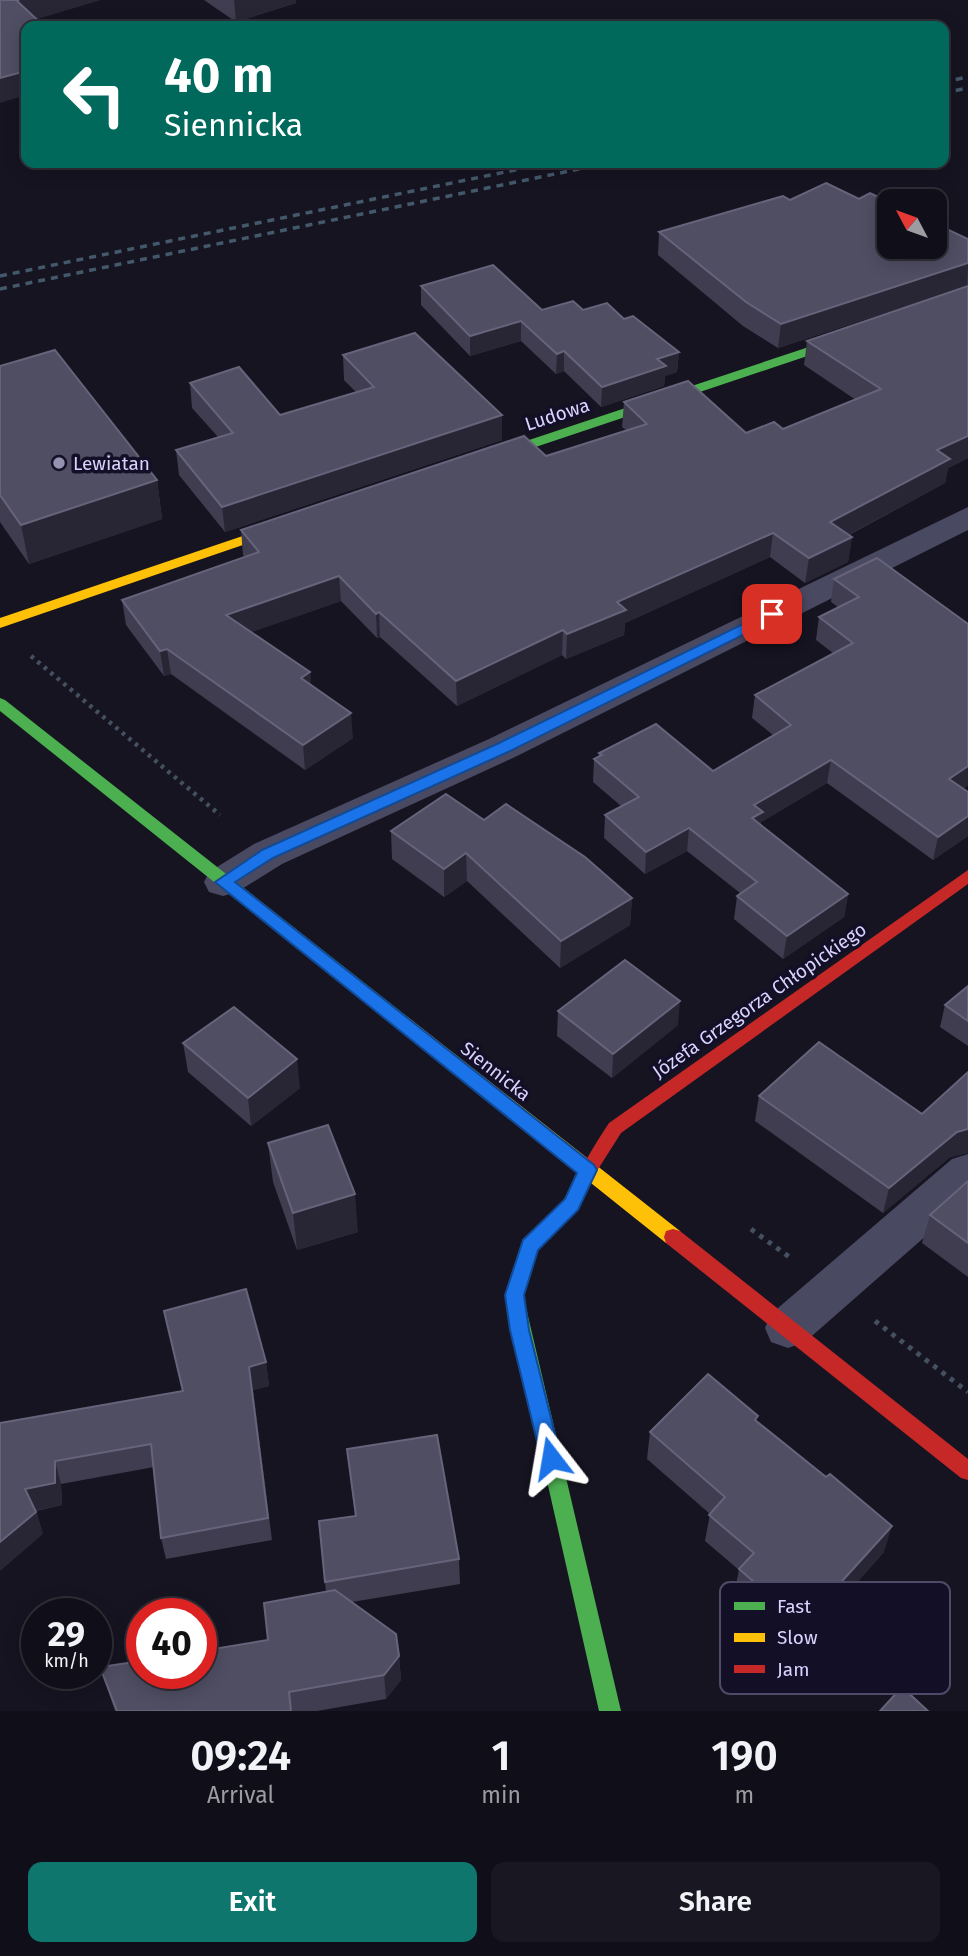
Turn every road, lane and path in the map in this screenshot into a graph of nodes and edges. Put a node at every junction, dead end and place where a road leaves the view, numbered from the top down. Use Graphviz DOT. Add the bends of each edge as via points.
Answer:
graph roads {
  1 [pos="867,331"];
  2 [pos="470,465"];
  3 [pos="314,516"];
  4 [pos="968,517"];
  5 [pos="0,623"];
  6 [pos="23,649"];
  7 [pos="0,703"];
  8 [pos="227,821"];
  9 [pos="968,876"];
  10 [pos="223,882"];
  11 [pos="587,1170"];
  12 [pos="968,1172"];
  13 [pos="788,1328"];
  14 [pos="968,1471"];
  15 [pos="610,1711"];
  1 -- 2 [label="street, Ludowa"];
  3 -- 5 [label="street"];
  4 -- 10 [label="street" via="502,748 268,854"];
  6 -- 8 [label="path"];
  7 -- 10 [label="street, Siennicka"];
  9 -- 11 [label="street, Józefa Grzegorza Chłopickiego" via="615,1128"];
  10 -- 11 [label="street, Siennicka"];
  11 -- 13 [label="street, Siennicka"];
  11 -- 15 [label="street, Józefa Grzegorza Chłopickiego" via="572,1204 530,1245 514,1295"];
  12 -- 13 [label="street"];
  13 -- 14 [label="street, Siennicka"];
}
